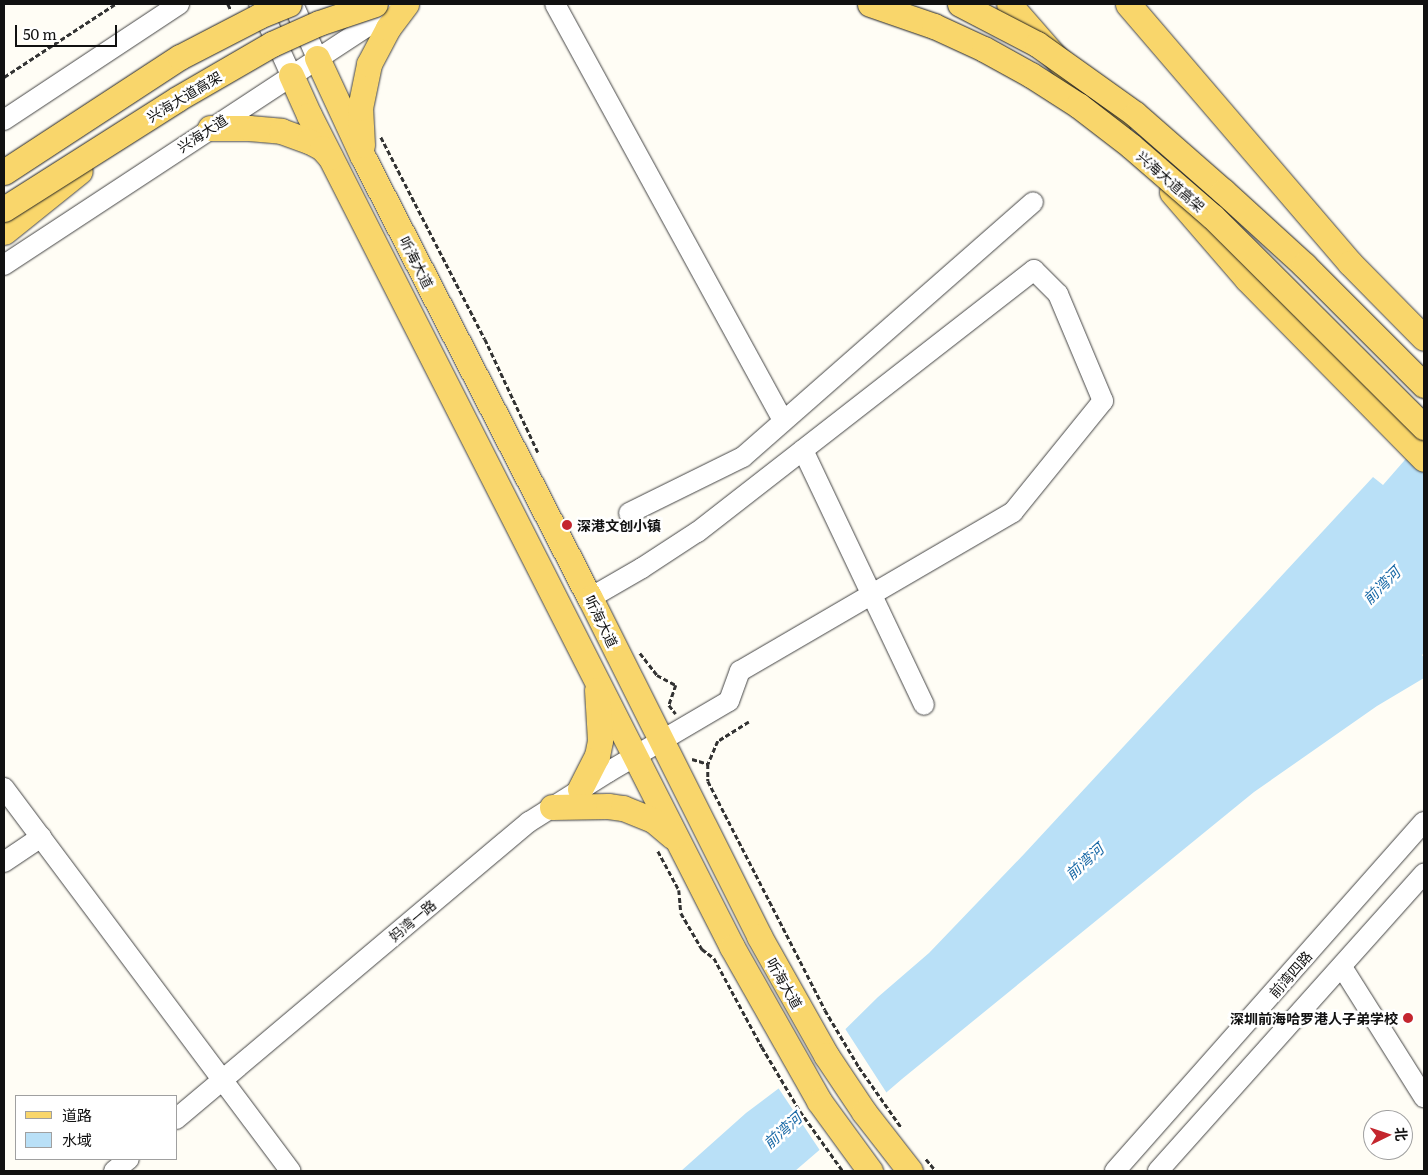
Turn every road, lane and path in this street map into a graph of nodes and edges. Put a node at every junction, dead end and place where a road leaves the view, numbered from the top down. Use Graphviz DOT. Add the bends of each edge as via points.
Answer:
graph roads {
  1 [pos="115,4"];
  2 [pos="259,4"];
  3 [pos="289,4"];
  4 [pos="294,4"];
  5 [pos="375,4"];
  6 [pos="402,4"];
  7 [pos="406,4"];
  8 [pos="555,4"];
  9 [pos="870,4"];
  10 [pos="960,4"];
  11 [pos="1009,4"];
  12 [pos="1128,4"];
  13 [pos="172,7"];
  14 [pos="317,58"];
  15 [pos="291,75"];
  16 [pos="4,77"];
  17 [pos="177,99"];
  18 [pos="4,120"];
  19 [pos="210,128"];
  20 [pos="379,132"];
  21 [pos="362,157"];
  22 [pos="333,160"];
  23 [pos="4,172"];
  24 [pos="1033,202"];
  25 [pos="4,209"];
  26 [pos="4,232"];
  27 [pos="4,265"];
  28 [pos="1424,338"];
  29 [pos="1424,385"];
  30 [pos="783,420"];
  31 [pos="1424,427"];
  32 [pos="803,450"];
  33 [pos="1424,459"];
  34 [pos="542,460"];
  35 [pos="629,513"];
  36 [pos="872,595"];
  37 [pos="590,598"];
  38 [pos="637,646"];
  39 [pos="596,675"];
  40 [pos="669,705"];
  41 [pos="924,705"];
  42 [pos="749,722"];
  43 [pos="661,741"];
  44 [pos="636,755"];
  45 [pos="687,758"];
  46 [pos="708,764"];
  47 [pos="4,788"];
  48 [pos="580,789"];
  49 [pos="552,807"];
  50 [pos="1424,822"];
  51 [pos="41,838"];
  52 [pos="667,844"];
  53 [pos="4,862"];
  54 [pos="1424,873"];
  55 [pos="1342,967"];
  56 [pos="816,1015"];
  57 [pos="771,1042"];
  58 [pos="222,1081"];
  59 [pos="1424,1097"];
  60 [pos="178,1117"];
  61 [pos="893,1133"];
  62 [pos="128,1160"];
  63 [pos="854,1168"];
  64 [pos="114,1171"];
  65 [pos="290,1171"];
  66 [pos="910,1171"];
  67 [pos="1115,1171"];
  68 [pos="1158,1171"];
  1 -- 16 [label="path"];
  2 -- 15 [label="street"];
  3 -- 23 [label="main road, bridge" via="180,57"];
  4 -- 14 [label="street"];
  5 -- 17 [label="main road, 兴海大道高架, bridge" via="272,44"];
  6 -- 14 [label="street, 兴海大道"];
  7 -- 21 [label="main road" via="376,48 364,83 360,108"];
  8 -- 30 [label="street"];
  9 -- 31 [label="main road, 兴海大道高架, bridge" via="934,26 984,49 1078,105 1131,146 1212,217"];
  10 -- 29 [label="main road, 兴海大道高架, bridge" via="1037,44 1135,114 1224,191"];
  11 -- 33 [label="main road" via="1248,279"];
  12 -- 28 [label="main road" via="1350,263"];
  13 -- 18 [label="street"];
  14 -- 15 [label="street, 兴海大道"];
  14 -- 21 [label="main road, 听海大道"];
  15 -- 19 [label="street, 兴海大道"];
  15 -- 22 [label="main road, 听海大道"];
  17 -- 25 [label="main road, 兴海大道高架, bridge"];
  17 -- 26 [label="main road, bridge"];
  19 -- 22 [label="main road" via="280,131 322,148"];
  19 -- 27 [label="street, 兴海大道"];
  20 -- 34 [label="path" via="485,339"];
  21 -- 37 [label="main road, 听海大道"];
  22 -- 39 [label="main road, 听海大道"];
  24 -- 30 [label="street"];
  30 -- 35 [label="street" via="743,458"];
  32 -- 36 [label="street"];
  32 -- 36 [label="street, 妈湾一路" via="1034,270 1058,294 1103,401 1013,512"];
  32 -- 37 [label="street" via="697,532"];
  36 -- 41 [label="street"];
  36 -- 43 [label="street, 妈湾一路" via="740,671 729,701"];
  37 -- 43 [label="main road, 听海大道"];
  38 -- 40 [label="path" via="657,675 676,685"];
  39 -- 44 [label="main road, 听海大道"];
  39 -- 48 [label="main road" via="600,740 597,756"];
  42 -- 46 [label="path" via="718,740"];
  43 -- 44 [label="street, 妈湾一路"];
  43 -- 56 [label="main road, 听海大道" via="759,936"];
  44 -- 48 [label="street, 妈湾一路"];
  44 -- 52 [label="main road, 听海大道"];
  45 -- 46 [label="path"];
  46 -- 56 [label="path" via="708,781 713,794"];
  47 -- 51 [label="street"];
  48 -- 49 [label="street, 妈湾一路"];
  49 -- 52 [label="main road" via="623,808 666,829"];
  49 -- 58 [label="street, 妈湾一路" via="509,838"];
  50 -- 67 [label="street, 前湾四路"];
  51 -- 53 [label="street"];
  51 -- 58 [label="street"];
  52 -- 57 [label="main road, 听海大道"];
  52 -- 57 [label="path" via="679,890 681,913 702,949 714,958"];
  54 -- 55 [label="street"];
  55 -- 59 [label="street"];
  55 -- 68 [label="street"];
  56 -- 61 [label="path, bridge" via="859,1067"];
  56 -- 61 [label="main road, 听海大道" via="846,1085"];
  57 -- 63 [label="main road, 听海大道" via="818,1101"];
  58 -- 60 [label="street, 妈湾一路"];
  58 -- 65 [label="street"];
  61 -- 66 [label="main road, 听海大道"];
  62 -- 64 [label="street"];
}
